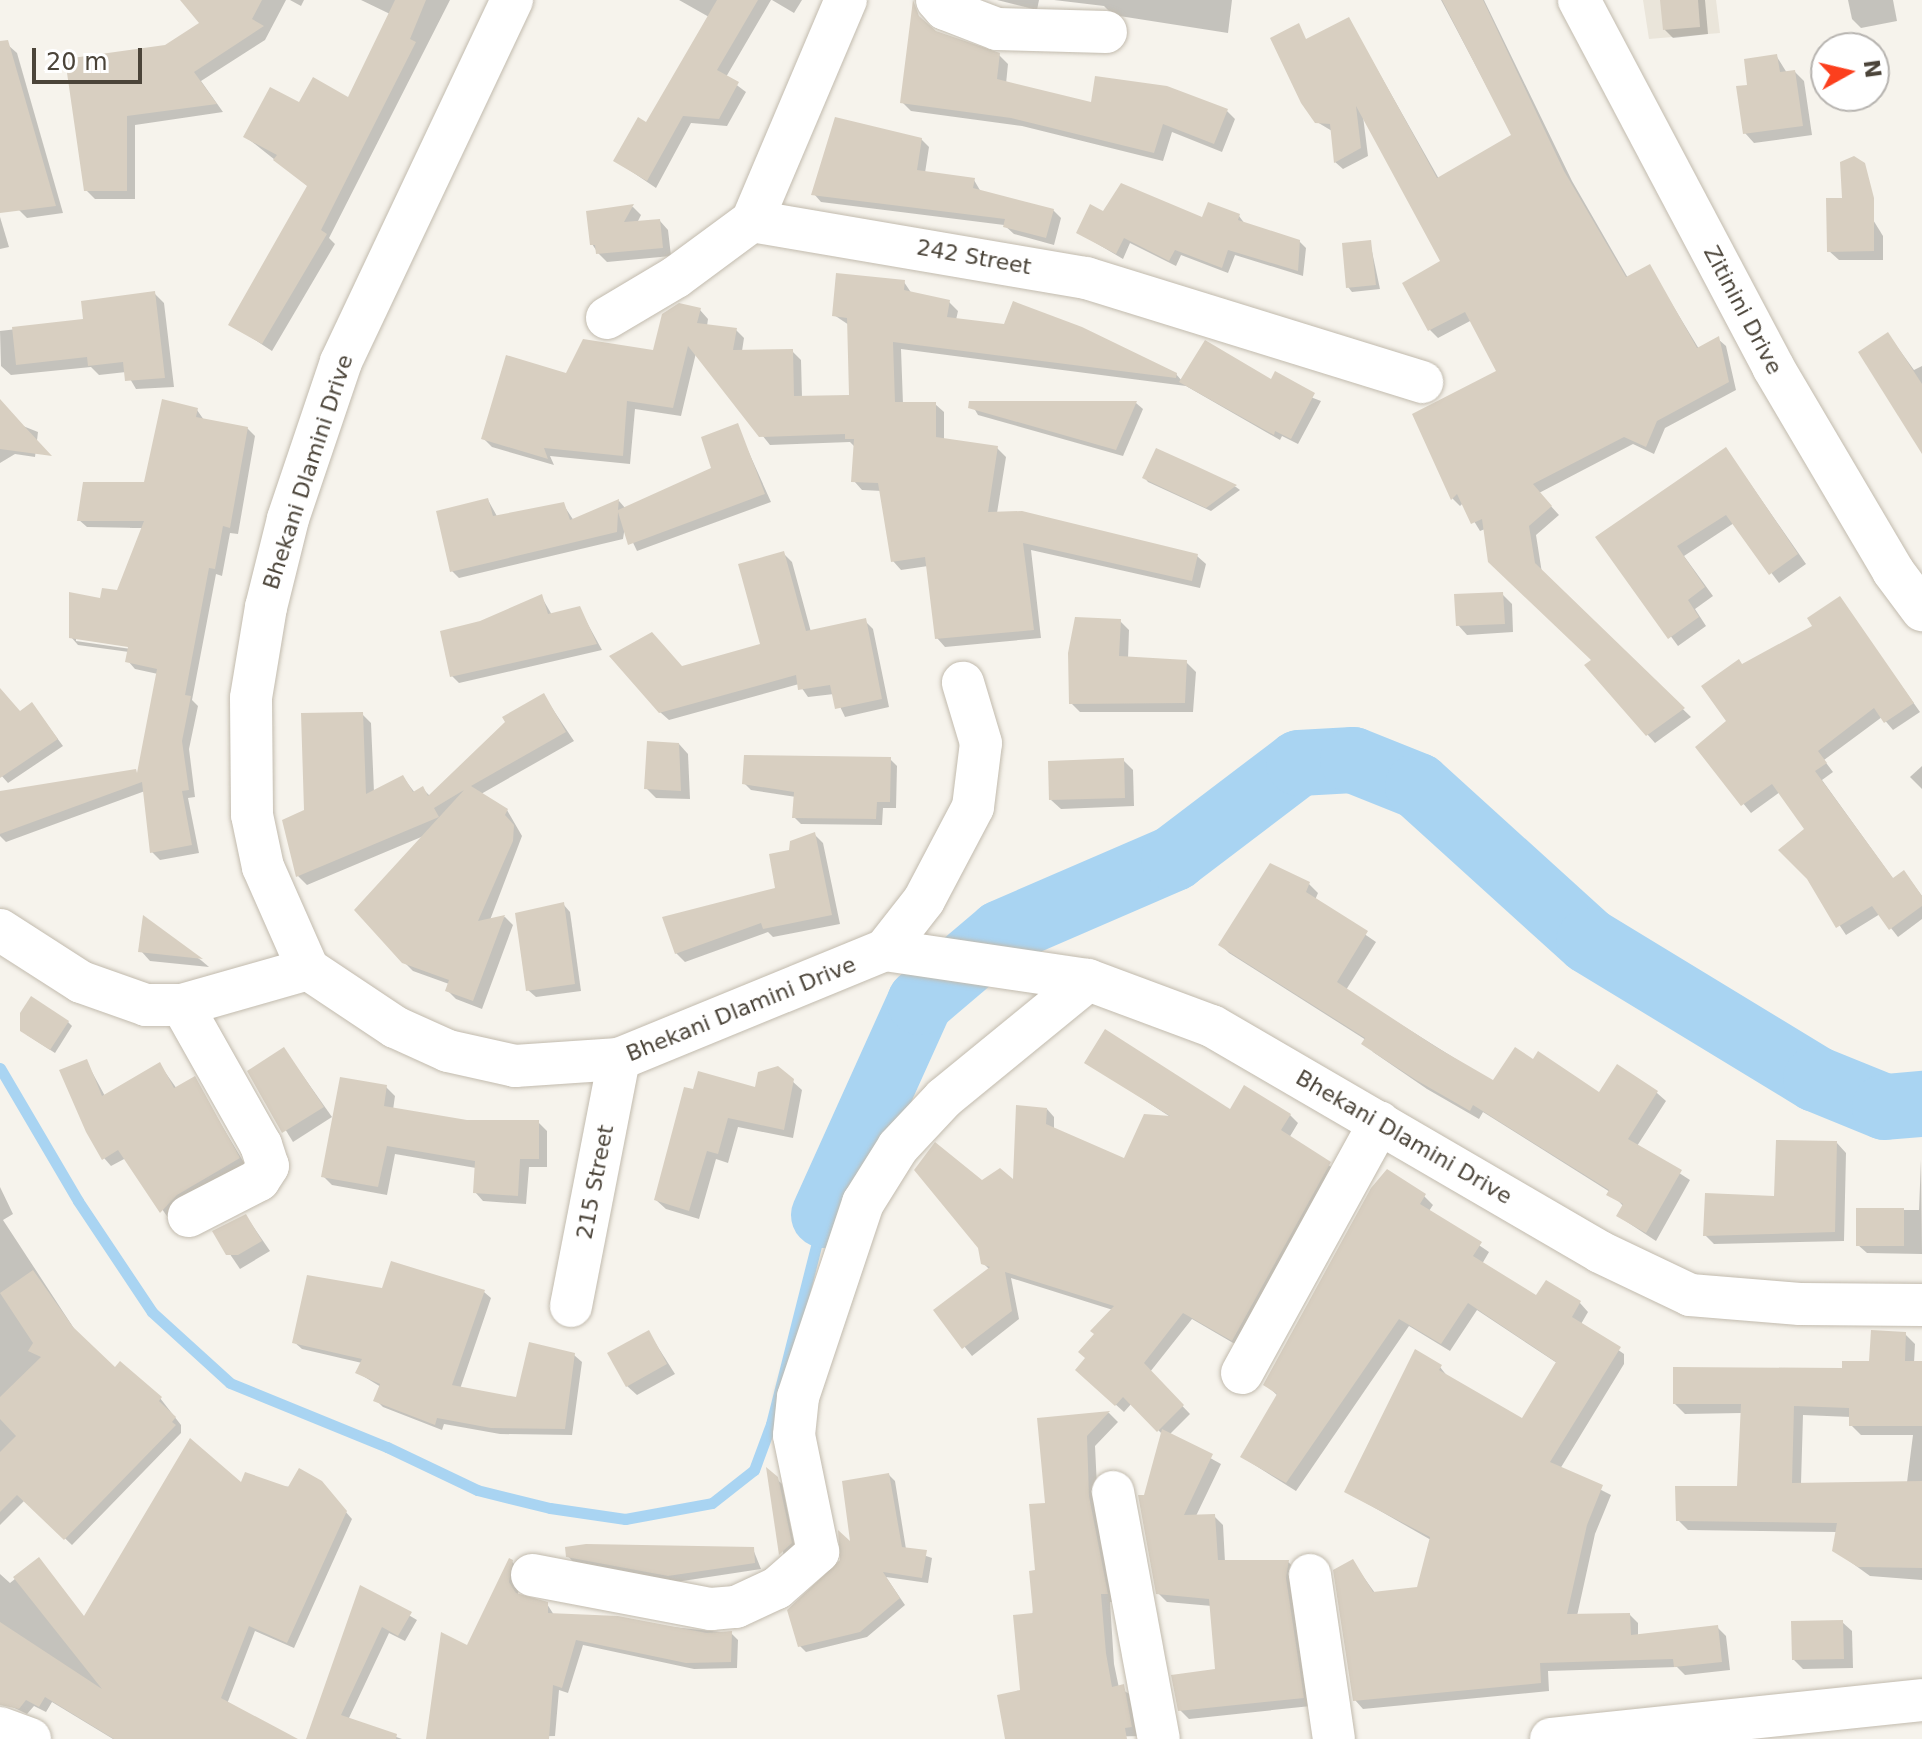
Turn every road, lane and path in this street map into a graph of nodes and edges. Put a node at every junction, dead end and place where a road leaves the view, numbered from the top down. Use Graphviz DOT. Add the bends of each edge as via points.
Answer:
graph roads {
  1 [pos="512,0"];
  2 [pos="846,0"];
  3 [pos="937,0"];
  4 [pos="1579,0"];
  5 [pos="1106,32"];
  6 [pos="752,221"];
  7 [pos="607,318"];
  8 [pos="1422,382"];
  9 [pos="1922,610"];
  10 [pos="963,683"];
  11 [pos="0,930"];
  12 [pos="900,952"];
  13 [pos="308,969"];
  14 [pos="1088,980"];
  15 [pos="182,1005"];
  16 [pos="619,1059"];
  17 [pos="1380,1122"];
  18 [pos="189,1216"];
  19 [pos="1922,1305"];
  20 [pos="571,1306"];
  21 [pos="1242,1373"];
  22 [pos="1113,1492"];
  23 [pos="532,1575"];
  24 [pos="1310,1575"];
  25 [pos="1922,1700"];
  26 [pos="1865,1723"];
  27 [pos="0,1728"];
  28 [pos="30,1739"];
  29 [pos="1159,1739"];
  30 [pos="1334,1739"];
  31 [pos="1551,1739"];
  1 -- 13 [label="street, Bhekani Dlamini Drive" via="341,362 288,519 266,607 251,698 252,815 263,867"];
  2 -- 6 [label="street"];
  3 -- 5 [label="street" via="945,9 997,29"];
  4 -- 9 [label="street, Zitinini Drive" via="1773,367 1893,571"];
  6 -- 7 [label="street" via="676,277"];
  6 -- 8 [label="street, 242 Street" via="1086,278"];
  10 -- 12 [label="street, Bhekani Dlamini Drive" via="981,743 973,807"];
  11 -- 15 [label="street" via="112,998"];
  12 -- 14 [label="street, Bhekani Dlamini Drive"];
  12 -- 16 [label="street, Bhekani Dlamini Drive"];
  13 -- 15 [label="street"];
  13 -- 16 [label="street, Bhekani Dlamini Drive" via="395,1027 474,1059 515,1066"];
  14 -- 17 [label="street, Bhekani Dlamini Drive" via="1212,1026"];
  14 -- 23 [label="street" via="944,1098 898,1147 863,1203 798,1397 794,1435 818,1552 777,1588 736,1607 711,1609"];
  15 -- 18 [label="street" via="268,1166 259,1180"];
  16 -- 20 [label="street, 215 Street"];
  17 -- 19 [label="street, Bhekani Dlamini Drive" via="1600,1252 1690,1295 1800,1304"];
  17 -- 21 [label="street"];
  22 -- 29 [label="street"];
  24 -- 30 [label="street"];
  25 -- 26 [label="street"];
  26 -- 31 [label="street"];
  27 -- 28 [label="street"];
}
